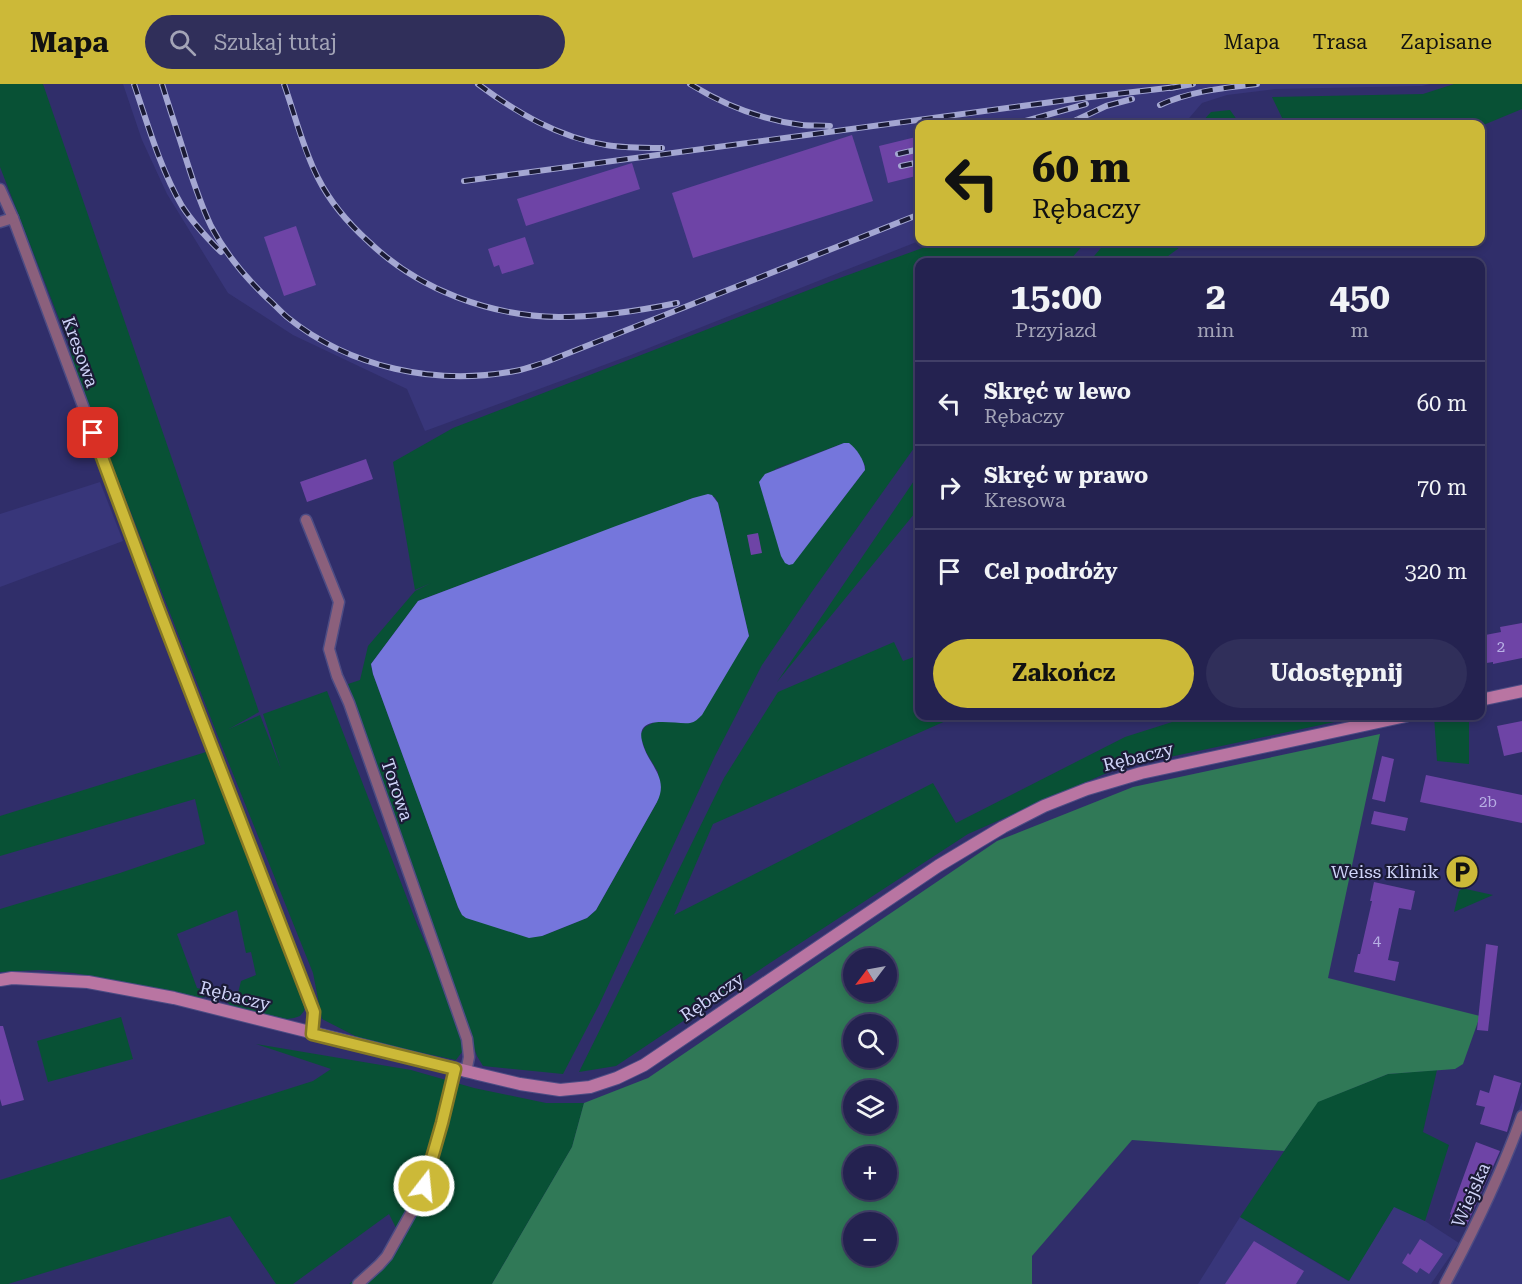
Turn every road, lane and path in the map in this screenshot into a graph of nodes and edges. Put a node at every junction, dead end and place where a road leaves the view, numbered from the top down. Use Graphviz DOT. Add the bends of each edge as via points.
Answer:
graph roads {
  1 [pos="0,189"];
  2 [pos="13,218"];
  3 [pos="0,222"];
  4 [pos="306,520"];
  5 [pos="1522,691"];
  6 [pos="1485,699"];
  7 [pos="1387,720"];
  8 [pos="0,980"];
  9 [pos="312,1034"];
  10 [pos="461,1070"];
  11 [pos="1522,1116"];
  12 [pos="358,1284"];
  13 [pos="1445,1284"];
  1 -- 2 [label="street, Kresowa"];
  2 -- 3 [label="street"];
  2 -- 9 [label="street, Kresowa" via="152,594 314,1012"];
  4 -- 10 [label="street, Torowa" via="339,602 329,649 334,667 467,1040 469,1057"];
  5 -- 6 [label="street"];
  7 -- 10 [label="street, Rębaczy" via="1141,773 1044,806 938,866 644,1065 617,1078 590,1087 560,1090"];
  8 -- 9 [label="street, Rębaczy" via="88,982 174,998"];
  9 -- 10 [label="street, Rębaczy"];
  10 -- 12 [label="street, Torowa" via="424,1186 387,1256"];
  11 -- 13 [label="street, Wiejska" via="1475,1229"];
}
